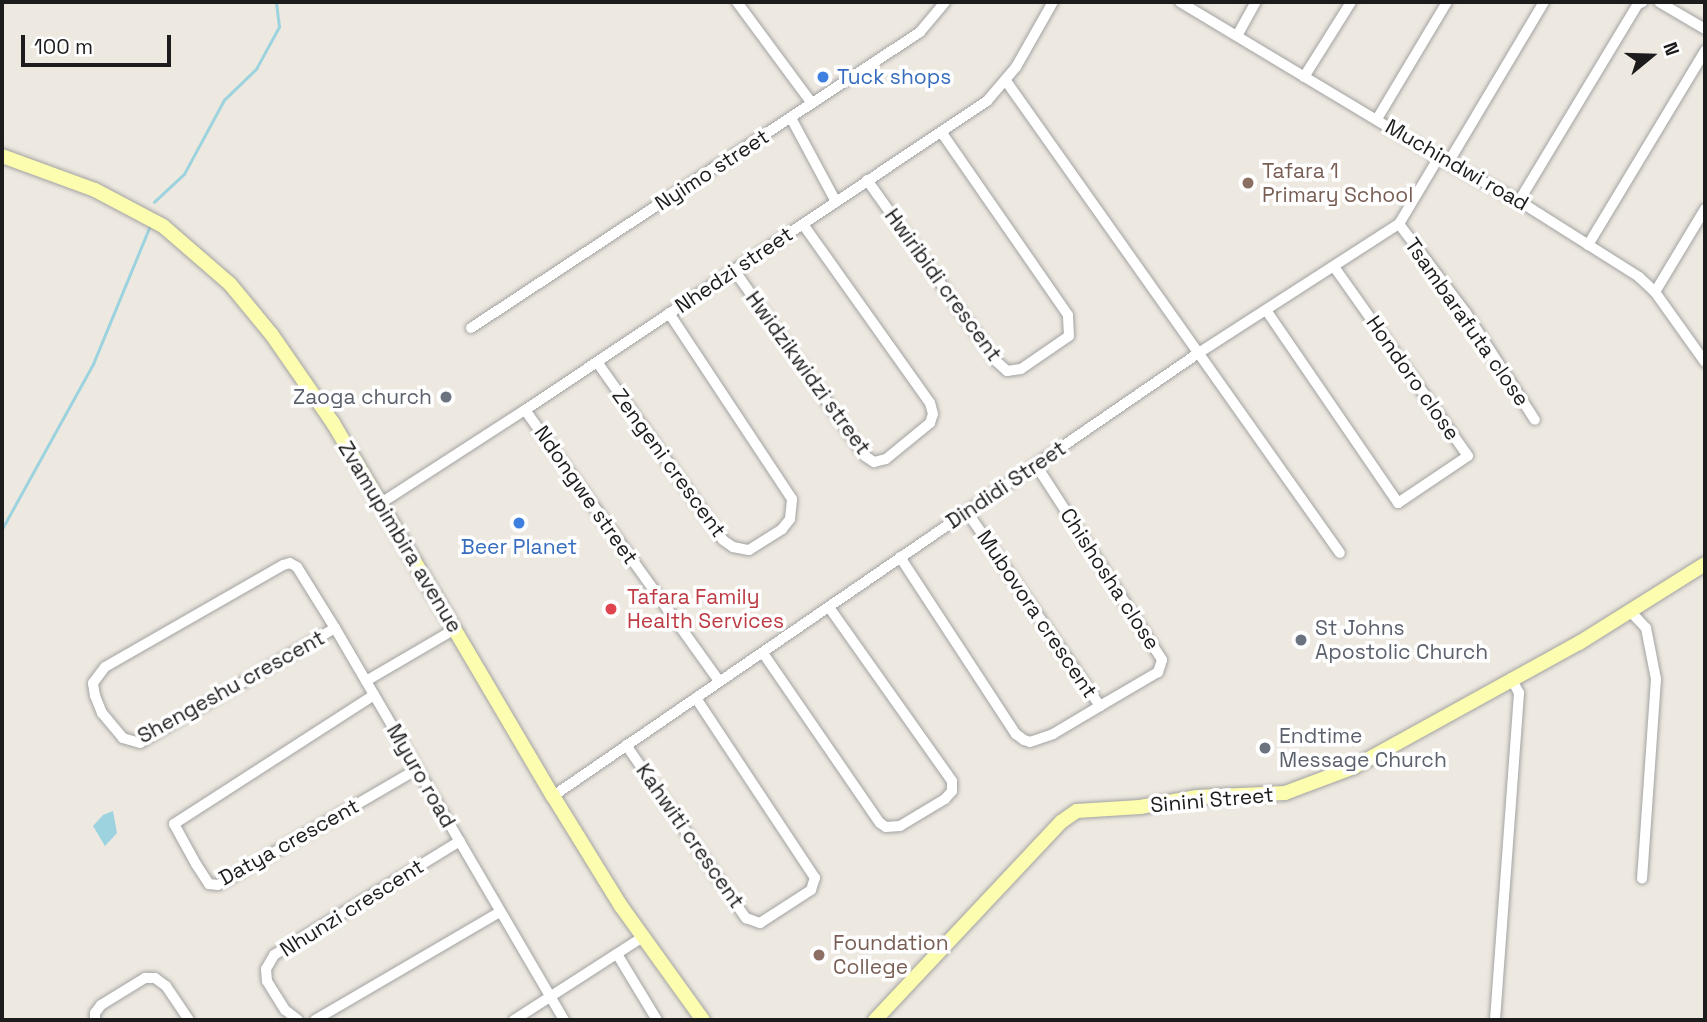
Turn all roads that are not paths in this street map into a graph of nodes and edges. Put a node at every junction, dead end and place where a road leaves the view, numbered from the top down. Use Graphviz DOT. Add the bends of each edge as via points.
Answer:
graph roads {
  1 [pos="737,2"];
  2 [pos="945,2"];
  3 [pos="1053,2"];
  4 [pos="1180,2"];
  5 [pos="1256,2"];
  6 [pos="1351,2"];
  7 [pos="1447,2"];
  8 [pos="1544,2"];
  9 [pos="1643,2"];
  10 [pos="1659,2"];
  11 [pos="1705,29"];
  12 [pos="1238,34"];
  13 [pos="1705,51"];
  14 [pos="1304,77"];
  15 [pos="1006,81"];
  16 [pos="811,102"];
  17 [pos="791,118"];
  18 [pos="1377,119"];
  19 [pos="942,133"];
  20 [pos="2,156"];
  21 [pos="1444,160"];
  22 [pos="867,180"];
  23 [pos="1519,201"];
  24 [pos="836,202"];
  25 [pos="1705,209"];
  26 [pos="803,224"];
  27 [pos="1399,224"];
  28 [pos="1588,245"];
  29 [pos="1334,267"];
  30 [pos="734,270"];
  31 [pos="1655,292"];
  32 [pos="1266,310"];
  33 [pos="669,313"];
  34 [pos="471,328"];
  35 [pos="1197,354"];
  36 [pos="1704,360"];
  37 [pos="597,362"];
  38 [pos="526,410"];
  39 [pos="1535,420"];
  40 [pos="1036,465"];
  41 [pos="381,503"];
  42 [pos="968,512"];
  43 [pos="1340,554"];
  44 [pos="900,557"];
  45 [pos="1705,564"];
  46 [pos="283,565"];
  47 [pos="829,607"];
  48 [pos="1631,612"];
  49 [pos="335,628"];
  50 [pos="455,629"];
  51 [pos="763,653"];
  52 [pos="1511,678"];
  53 [pos="366,681"];
  54 [pos="719,681"];
  55 [pos="374,695"];
  56 [pos="696,698"];
  57 [pos="1100,706"];
  58 [pos="626,745"];
  59 [pos="417,769"];
  60 [pos="553,796"];
  61 [pos="460,841"];
  62 [pos="1642,879"];
  63 [pos="500,912"];
  64 [pos="643,937"];
  65 [pos="617,954"];
  66 [pos="552,998"];
  67 [pos="95,1020"];
  68 [pos="189,1020"];
  69 [pos="298,1020"];
  70 [pos="315,1020"];
  71 [pos="514,1020"];
  72 [pos="564,1020"];
  73 [pos="657,1020"];
  74 [pos="704,1020"];
  75 [pos="875,1020"];
  76 [pos="1495,1020"];
  1 -- 16 [label="street"];
  2 -- 16 [label="street, Nyimo street" via="920,32"];
  3 -- 15 [label="street, Nhedzi street"];
  4 -- 12 [label="street, Muchindwi road"];
  5 -- 12 [label="street"];
  6 -- 14 [label="street"];
  7 -- 18 [label="street"];
  8 -- 21 [label="street, Dindidi Street"];
  9 -- 23 [label="street"];
  10 -- 11 [label="street"];
  12 -- 14 [label="street, Muchindwi road"];
  13 -- 28 [label="street"];
  14 -- 18 [label="street, Muchindwi road"];
  15 -- 19 [label="street, Nhedzi street" via="987,101"];
  15 -- 35 [label="street"];
  16 -- 17 [label="street, Nyimo street"];
  17 -- 24 [label="street"];
  17 -- 34 [label="street, Nyimo street"];
  18 -- 21 [label="street, Muchindwi road"];
  19 -- 22 [label="street, Nhedzi street"];
  19 -- 22 [label="street, Hwiribidi crescent" via="1068,314 1069,336 1021,369 1007,371 996,361"];
  20 -- 41 [label="street, Zvamupimbira avenue" via="130,207 196,252 272,335"];
  21 -- 23 [label="street, Muchindwi road"];
  21 -- 27 [label="street, Dindidi Street"];
  22 -- 24 [label="street, Nhedzi street"];
  23 -- 28 [label="street, Muchindwi road"];
  24 -- 26 [label="street, Nhedzi street"];
  25 -- 31 [label="street"];
  26 -- 30 [label="street, Nhedzi street"];
  26 -- 30 [label="street, Hwidzikwidzi street" via="930,403 930,423 886,459 874,462 865,456"];
  27 -- 29 [label="street, Dindidi Street"];
  27 -- 39 [label="street, Tsambarafuta close" via="1466,313"];
  28 -- 31 [label="street, Muchindwi road"];
  29 -- 32 [label="street, Dindidi Street"];
  29 -- 32 [label="street, Hondoro close" via="1468,456 1398,503"];
  30 -- 33 [label="street, Nhedzi street"];
  31 -- 36 [label="street, Muchindwi road"];
  32 -- 35 [label="street, Dindidi Street"];
  33 -- 37 [label="street, Nhedzi street"];
  33 -- 37 [label="street, Zengeni crescent" via="792,499 794,509 782,529 750,550 723,540"];
  35 -- 40 [label="street, Dindidi Street"];
  35 -- 43 [label="street"];
  37 -- 38 [label="street, Nhedzi street"];
  38 -- 41 [label="street, Nhedzi street"];
  38 -- 54 [label="street, Ndongwe street"];
  40 -- 42 [label="street, Dindidi Street"];
  40 -- 57 [label="street, Chishosha close" via="1162,660 1158,672"];
  41 -- 50 [label="street, Zvamupimbira avenue"];
  42 -- 44 [label="street, Dindidi Street"];
  42 -- 57 [label="street, Mubovora crescent"];
  44 -- 47 [label="street, Dindidi Street"];
  44 -- 57 [label="street, Mubovora crescent" via="1024,740 1052,734"];
  45 -- 48 [label="street, Sinini Street"];
  46 -- 49 [label="street, Myuro road" via="297,567"];
  46 -- 49 [label="street, Shengeshu crescent" via="105,667 93,682 108,722 123,738 140,743"];
  47 -- 51 [label="street, Dindidi Street"];
  47 -- 51 [label="street" via="952,782 946,799 900,826 886,827"];
  48 -- 52 [label="street, Sinini Street"];
  48 -- 62 [label="street" via="1646,628 1656,679"];
  49 -- 53 [label="street, Myuro road"];
  50 -- 53 [label="street"];
  50 -- 60 [label="street, Zvamupimbira avenue"];
  51 -- 54 [label="street, Dindidi Street"];
  52 -- 75 [label="street, Sinini Street" via="1354,767 1285,793 1196,797 1077,811 1061,822"];
  52 -- 76 [label="street" via="1519,693"];
  53 -- 55 [label="street, Myuro road"];
  54 -- 56 [label="street, Dindidi Street"];
  55 -- 59 [label="street, Myuro road"];
  55 -- 59 [label="street, Datya crescent" via="174,824 195,864 209,884 218,885"];
  56 -- 58 [label="street, Dindidi Street"];
  56 -- 58 [label="street, Kahwiti crescent" via="815,878 811,890 760,923 746,918"];
  58 -- 60 [label="street, Dindidi Street"];
  59 -- 61 [label="street, Myuro road"];
  60 -- 64 [label="street, Zvamupimbira avenue"];
  61 -- 63 [label="street, Myuro road"];
  61 -- 69 [label="street, Nhunzi crescent" via="274,956 266,969 267,981 285,1010"];
  63 -- 66 [label="street, Myuro road"];
  63 -- 70 [label="street"];
  64 -- 65 [label="street"];
  64 -- 74 [label="street, Zvamupimbira avenue"];
  65 -- 66 [label="street"];
  65 -- 73 [label="street"];
  66 -- 71 [label="street"];
  66 -- 72 [label="street, Myuro road"];
  67 -- 68 [label="street" via="102,1005 145,978 155,978 166,986"];
}
